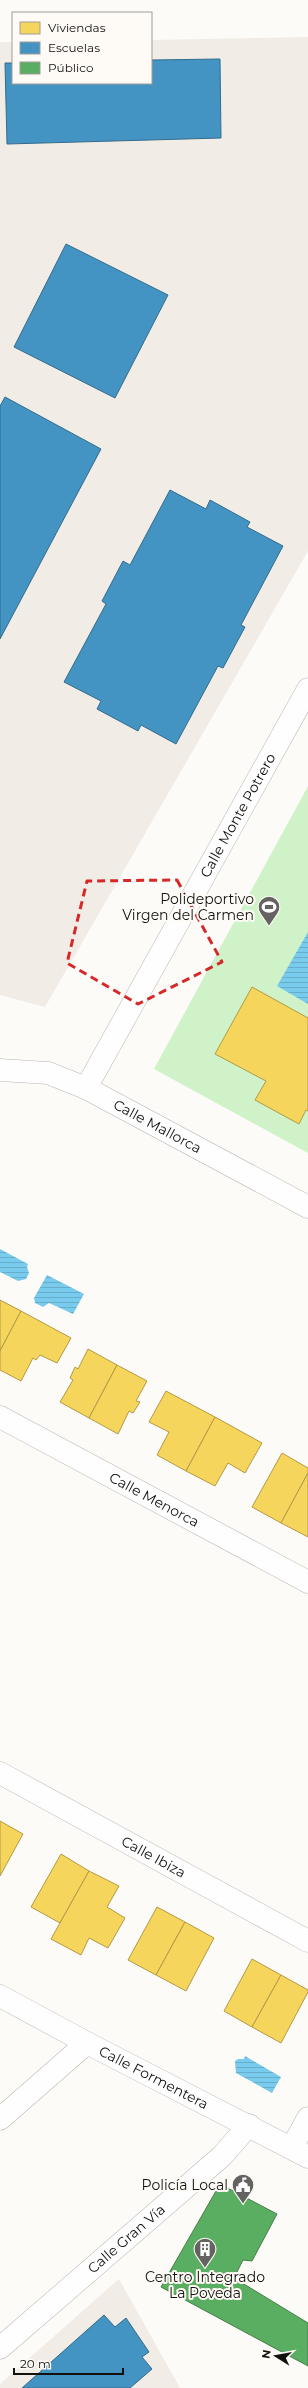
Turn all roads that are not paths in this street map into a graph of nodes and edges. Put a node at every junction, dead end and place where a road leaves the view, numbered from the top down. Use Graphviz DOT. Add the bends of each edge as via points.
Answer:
graph roads {
  1 [pos="308,689"];
  2 [pos="0,1070"];
  3 [pos="86,1088"];
  4 [pos="308,1207"];
  5 [pos="0,1417"];
  6 [pos="308,1582"];
  7 [pos="0,1773"];
  8 [pos="308,1941"];
  9 [pos="0,1996"];
  10 [pos="87,2043"];
  11 [pos="308,2118"];
  12 [pos="0,2119"];
  13 [pos="249,2126"];
  14 [pos="300,2152"];
  15 [pos="0,2348"];
  1 -- 3 [label="street, Calle Monte Potrero"];
  2 -- 3 [label="street, Calle Mallorca" via="48,1072"];
  3 -- 4 [label="street, Calle Mallorca"];
  5 -- 6 [label="street, Calle Menorca"];
  7 -- 8 [label="street, Calle Ibiza"];
  9 -- 10 [label="street, Calle Formentera"];
  10 -- 12 [label="street"];
  10 -- 13 [label="street, Calle Formentera"];
  11 -- 14 [label="street"];
  13 -- 14 [label="street, Calle Formentera"];
  13 -- 15 [label="street, Calle Gran Vía" via="222,2156"];
}
